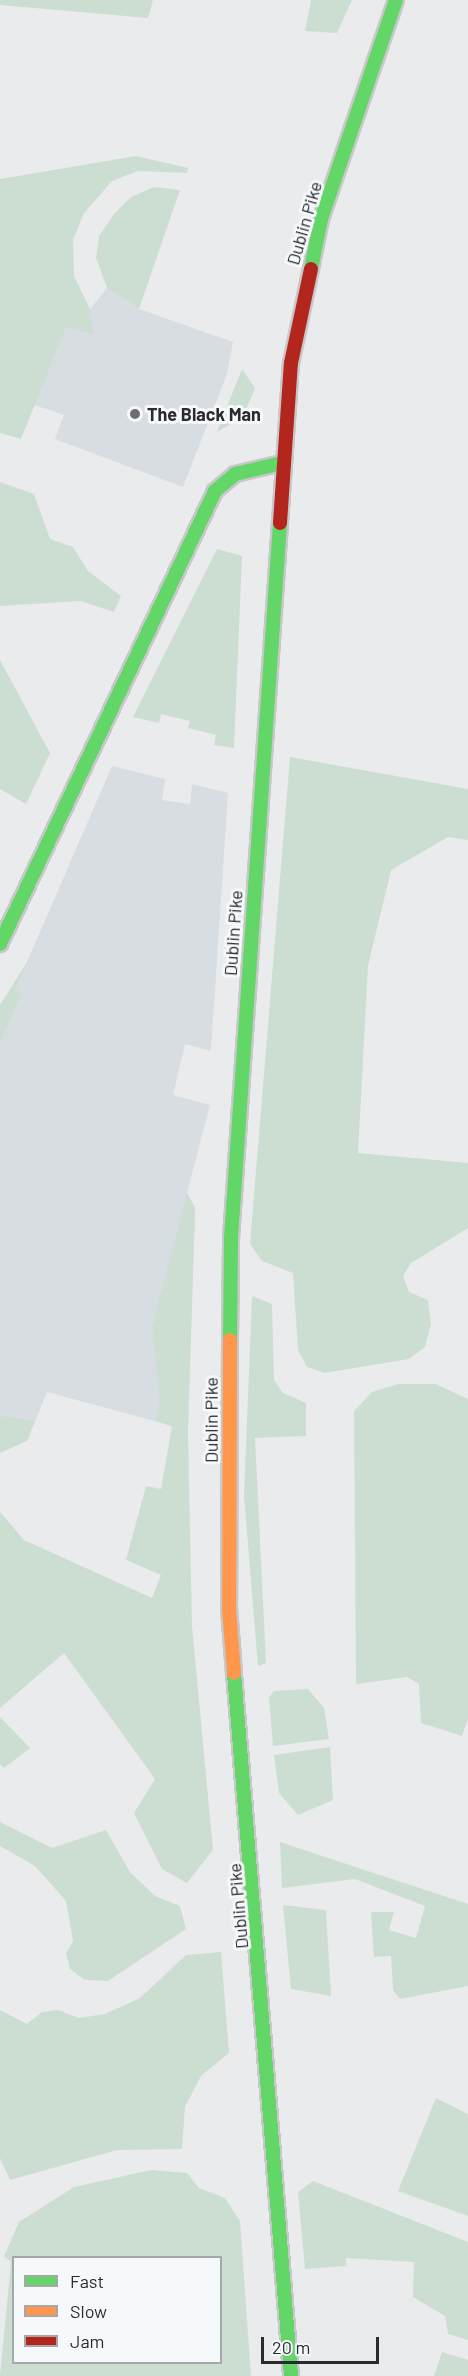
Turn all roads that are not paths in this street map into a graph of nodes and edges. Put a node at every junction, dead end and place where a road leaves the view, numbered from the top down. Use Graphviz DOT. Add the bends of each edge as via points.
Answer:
graph roads {
  1 [pos="396,0"];
  2 [pos="282,463"];
  3 [pos="0,944"];
  4 [pos="291,2376"];
  1 -- 2 [label="street, Dublin Pike" via="321,219 291,363"];
  2 -- 3 [label="street" via="235,474 215,491"];
  2 -- 4 [label="street, Dublin Pike" via="231,1238 229,1608"];
}
